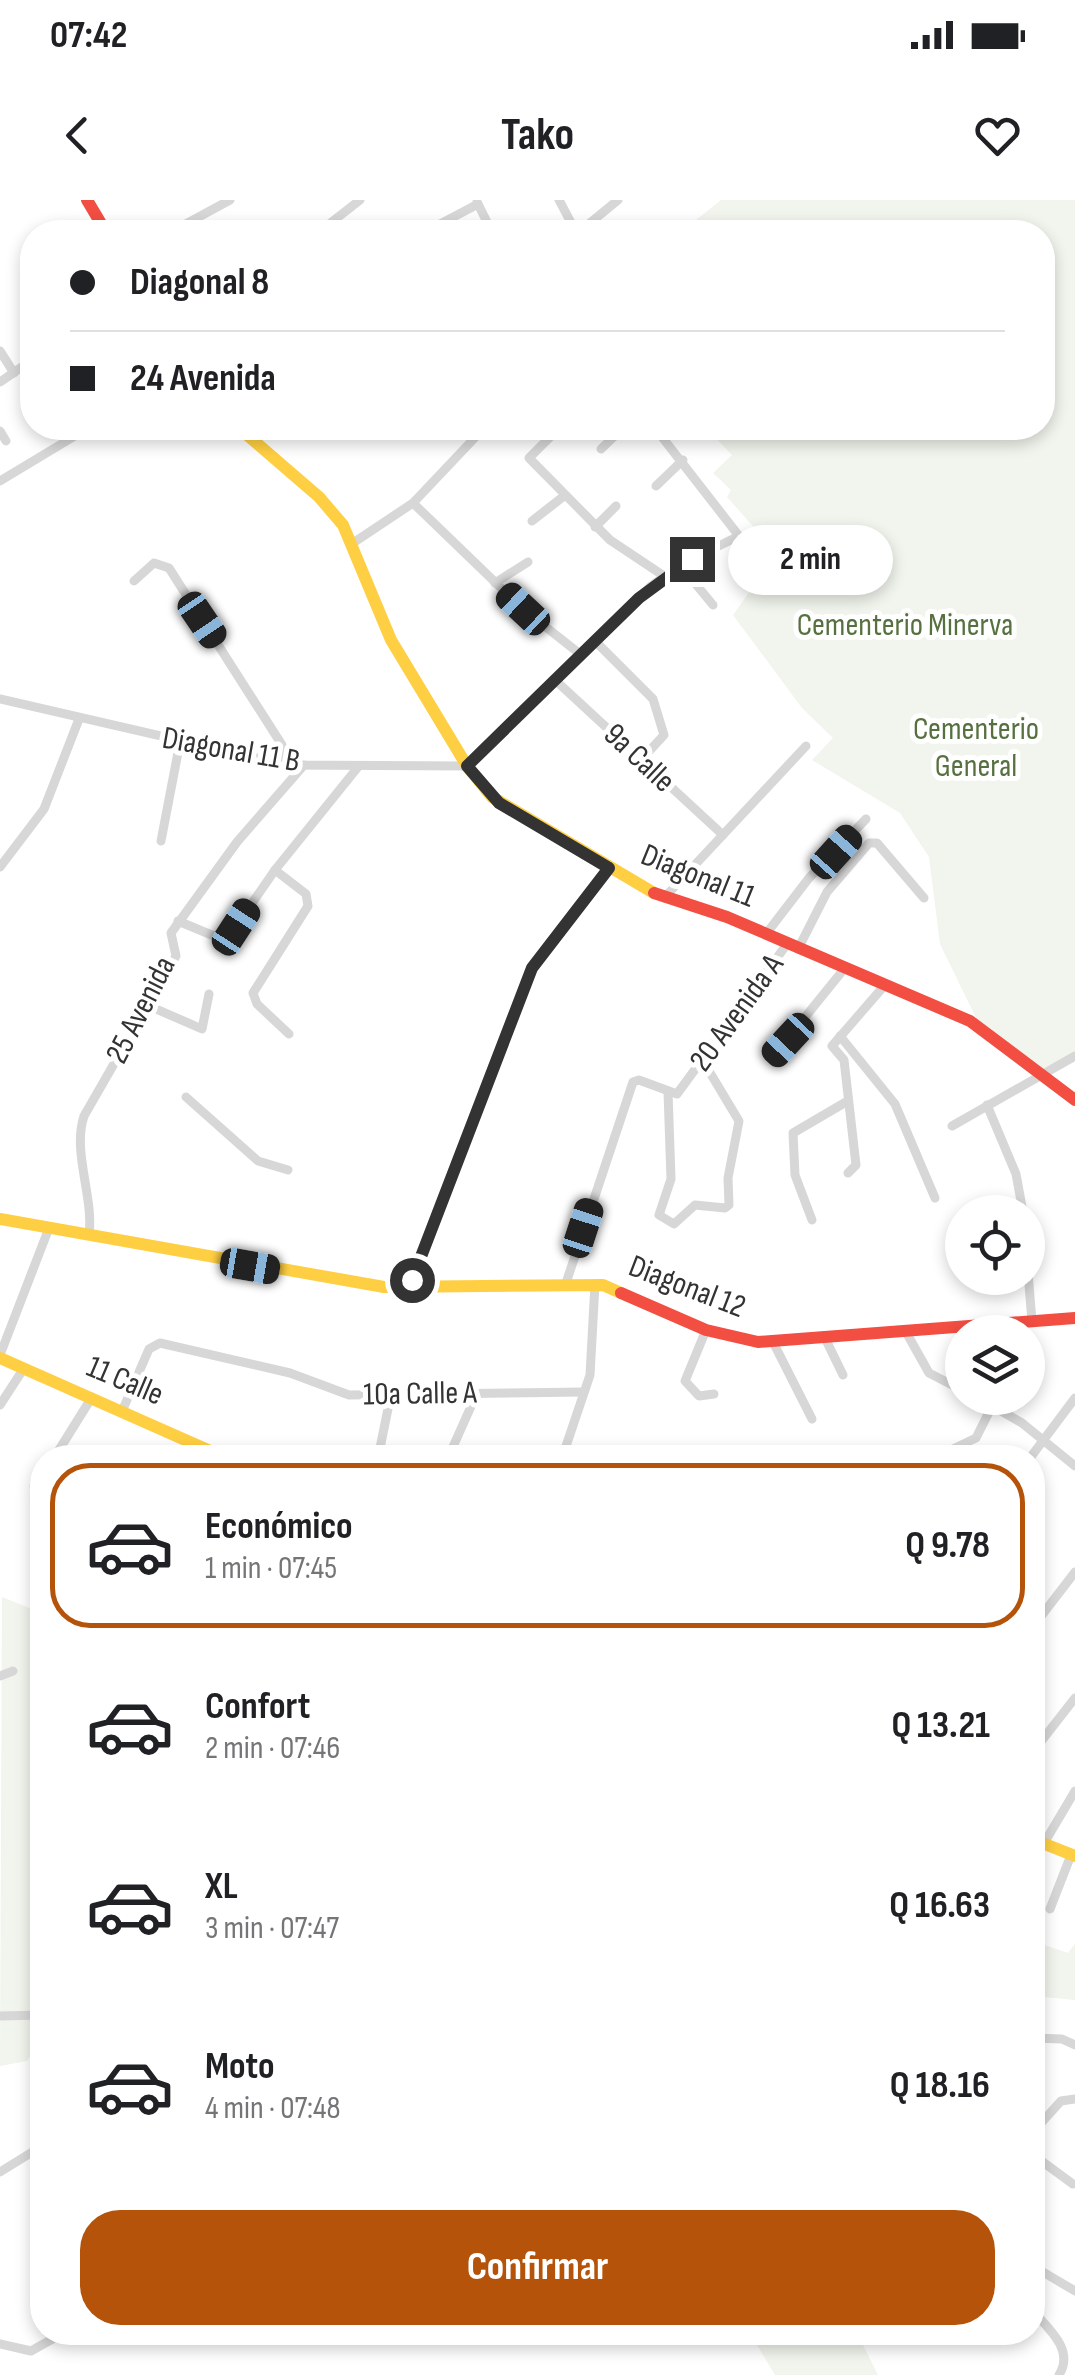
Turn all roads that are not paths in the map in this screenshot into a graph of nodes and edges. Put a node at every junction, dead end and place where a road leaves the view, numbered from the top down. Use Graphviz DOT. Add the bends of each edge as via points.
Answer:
graph roads {
  1 [pos="230,200"];
  2 [pos="360,200"];
  3 [pos="618,200"];
  4 [pos="477,202"];
  5 [pos="193,220"];
  6 [pos="334,220"];
  7 [pos="446,220"];
  8 [pos="593,220"];
  9 [pos="0,351"];
  10 [pos="20,368"];
  11 [pos="14,372"];
  12 [pos="0,382"];
  13 [pos="68,440"];
  14 [pos="253,440"];
  15 [pos="473,440"];
  16 [pos="547,440"];
  17 [pos="610,440"];
  18 [pos="665,440"];
  19 [pos="601,449"];
  20 [pos="682,460"];
  21 [pos="0,482"];
  22 [pos="656,486"];
  23 [pos="564,496"];
  24 [pos="413,503"];
  25 [pos="616,506"];
  26 [pos="532,522"];
  27 [pos="596,526"];
  28 [pos="352,542"];
  29 [pos="528,562"];
  30 [pos="680,565"];
  31 [pos="664,576"];
  32 [pos="134,580"];
  33 [pos="494,583"];
  34 [pos="712,606"];
  35 [pos="594,640"];
  36 [pos="580,654"];
  37 [pos="555,680"];
  38 [pos="0,699"];
  39 [pos="79,719"];
  40 [pos="180,742"];
  41 [pos="806,746"];
  42 [pos="641,760"];
  43 [pos="287,765"];
  44 [pos="304,765"];
  45 [pos="467,766"];
  46 [pos="358,767"];
  47 [pos="866,818"];
  48 [pos="723,835"];
  49 [pos="160,841"];
  50 [pos="0,867"];
  51 [pos="609,868"];
  52 [pos="275,870"];
  53 [pos="664,898"];
  54 [pos="924,898"];
  55 [pos="178,921"];
  56 [pos="766,934"];
  57 [pos="793,946"];
  58 [pos="844,969"];
  59 [pos="884,986"];
  60 [pos="209,994"];
  61 [pos="147,1005"];
  62 [pos="288,1034"];
  63 [pos="840,1036"];
  64 [pos="1075,1056"];
  65 [pos="772,1058"];
  66 [pos="703,1061"];
  67 [pos="1041,1074"];
  68 [pos="668,1092"];
  69 [pos="186,1097"];
  70 [pos="1075,1100"];
  71 [pos="846,1102"];
  72 [pos="987,1105"];
  73 [pos="952,1126"];
  74 [pos="288,1170"];
  75 [pos="848,1173"];
  76 [pos="1020,1195"];
  77 [pos="934,1198"];
  78 [pos="0,1219"];
  79 [pos="812,1220"];
  80 [pos="49,1228"];
  81 [pos="89,1235"];
  82 [pos="596,1284"];
  83 [pos="564,1286"];
  84 [pos="410,1288"];
  85 [pos="1075,1318"];
  86 [pos="1045,1322"];
  87 [pos="1059,1322"];
  88 [pos="945,1329"];
  89 [pos="1075,1329"];
  90 [pos="706,1330"];
  91 [pos="906,1332"];
  92 [pos="825,1338"];
  93 [pos="773,1342"];
  94 [pos="0,1356"];
  95 [pos="24,1368"];
  96 [pos="843,1375"];
  97 [pos="945,1380"];
  98 [pos="583,1392"];
  99 [pos="477,1393"];
  100 [pos="392,1394"];
  101 [pos="714,1394"];
  102 [pos="92,1397"];
  103 [pos="1075,1398"];
  104 [pos="0,1405"];
  105 [pos="122,1410"];
  106 [pos="988,1415"];
  107 [pos="1009,1415"];
  108 [pos="812,1419"];
  109 [pos="1045,1440"];
  110 [pos="62,1445"];
  111 [pos="198,1445"];
  112 [pos="384,1445"];
  113 [pos="454,1445"];
  114 [pos="566,1445"];
  115 [pos="961,1445"];
  116 [pos="1041,1445"];
  117 [pos="1075,1466"];
  118 [pos="1075,1572"];
  119 [pos="1045,1611"];
  120 [pos="14,1671"];
  121 [pos="0,1676"];
  122 [pos="1075,1698"];
  123 [pos="1045,1736"];
  124 [pos="1075,1791"];
  125 [pos="1045,1832"];
  126 [pos="1045,1845"];
  127 [pos="1073,1855"];
  128 [pos="1050,1908"];
  129 [pos="30,2015"];
  130 [pos="0,2016"];
  131 [pos="1045,2038"];
  132 [pos="1075,2045"];
  133 [pos="1075,2099"];
  134 [pos="1045,2119"];
  135 [pos="30,2153"];
  136 [pos="1045,2164"];
  137 [pos="0,2172"];
  138 [pos="1073,2184"];
  139 [pos="1045,2271"];
  140 [pos="1075,2291"];
  141 [pos="1045,2322"];
  142 [pos="0,2344"];
  143 [pos="42,2345"];
  144 [pos="1059,2375"];
  1 -- 5 [label="street"];
  2 -- 6 [label="street"];
  3 -- 8 [label="street"];
  4 -- 7 [label="street"];
  9 -- 11 [label="street"];
  10 -- 11 [label="street"];
  11 -- 12 [label="street"];
  13 -- 21 [label="street"];
  14 -- 28 [label="street, Diagonal 11" via="320,497"];
  15 -- 24 [label="street"];
  16 -- 23 [label="street" via="529,458"];
  17 -- 19 [label="street"];
  18 -- 20 [label="street"];
  20 -- 22 [label="street"];
  20 -- 30 [label="street" via="739,536"];
  23 -- 26 [label="street"];
  23 -- 27 [label="street"];
  24 -- 28 [label="street"];
  24 -- 33 [label="street"];
  25 -- 27 [label="street"];
  27 -- 31 [label="street"];
  28 -- 45 [label="street, Diagonal 11" via="379,618"];
  29 -- 33 [label="street"];
  30 -- 31 [label="street"];
  30 -- 34 [label="street"];
  31 -- 35 [label="street"];
  32 -- 43 [label="street" via="154,563 169,568 282,745"];
  33 -- 36 [label="street"];
  35 -- 36 [label="street"];
  35 -- 42 [label="street" via="656,702 664,735"];
  36 -- 37 [label="street"];
  37 -- 42 [label="street, 9a Calle"];
  37 -- 45 [label="street"];
  38 -- 39 [label="street, Diagonal 11 B"];
  39 -- 40 [label="street, Diagonal 11 B"];
  39 -- 50 [label="street" via="44,808"];
  40 -- 43 [label="street, Diagonal 11 B"];
  40 -- 49 [label="street"];
  41 -- 48 [label="street"];
  42 -- 48 [label="street, 9a Calle"];
  43 -- 44 [label="street, Diagonal 11 B"];
  44 -- 46 [label="street, Diagonal 11 B"];
  44 -- 55 [label="street, 25 Avenida"];
  45 -- 46 [label="street, Diagonal 11 B"];
  45 -- 51 [label="street, Diagonal 11" via="499,803"];
  46 -- 52 [label="street"];
  47 -- 56 [label="street"];
  48 -- 53 [label="street"];
  51 -- 53 [label="street, Diagonal 11"];
  51 -- 84 [label="street" via="532,968"];
  52 -- 55 [label="street" via="224,942"];
  52 -- 62 [label="street" via="306,894 308,906 253,993"];
  53 -- 56 [label="street, Diagonal 11"];
  54 -- 57 [label="street, 20 Avenida A" via="869,843"];
  55 -- 61 [label="street, 25 Avenida" via="170,936 176,956"];
  56 -- 57 [label="street, Diagonal 11"];
  57 -- 58 [label="street, Diagonal 11"];
  57 -- 66 [label="street, 20 Avenida A"];
  58 -- 59 [label="street, Diagonal 11"];
  58 -- 65 [label="street"];
  59 -- 63 [label="street"];
  59 -- 67 [label="street, Diagonal 11" via="970,1021"];
  60 -- 61 [label="street" via="202,1029"];
  61 -- 81 [label="street, 25 Avenida" via="82,1122"];
  63 -- 71 [label="street" via="832,1046 844,1060"];
  63 -- 77 [label="street" via="895,1104"];
  64 -- 67 [label="street"];
  66 -- 68 [label="street, 20 Avenida A" via="677,1094"];
  66 -- 68 [label="street" via="739,1121 730,1204 695,1205 674,1224 660,1215 670,1183"];
  67 -- 70 [label="street, Diagonal 11"];
  67 -- 72 [label="street"];
  68 -- 83 [label="street, 20 Avenida A" via="636,1080"];
  69 -- 74 [label="street" via="258,1161"];
  71 -- 75 [label="street" via="856,1165"];
  71 -- 79 [label="street" via="793,1133 794,1175"];
  72 -- 73 [label="street"];
  72 -- 76 [label="street"];
  78 -- 80 [label="street, Diagonal 12"];
  80 -- 81 [label="street, Diagonal 12"];
  80 -- 94 [label="street"];
  81 -- 84 [label="street, Diagonal 12" via="304,1276"];
  82 -- 83 [label="street, Diagonal 12"];
  82 -- 90 [label="street, Diagonal 12"];
  82 -- 98 [label="street"];
  83 -- 84 [label="street, Diagonal 12"];
  85 -- 87 [label="street, Diagonal 12"];
  86 -- 87 [label="street, Diagonal 12"];
  87 -- 89 [label="street, Diagonal 12"];
  88 -- 91 [label="street, Diagonal 12"];
  90 -- 93 [label="street, Diagonal 12"];
  90 -- 101 [label="street" via="685,1381 699,1396"];
  91 -- 92 [label="street, Diagonal 12"];
  91 -- 97 [label="street" via="930,1372"];
  92 -- 93 [label="street, Diagonal 12"];
  92 -- 96 [label="street"];
  93 -- 108 [label="street"];
  94 -- 95 [label="street, 11 Calle"];
  95 -- 102 [label="street, 11 Calle"];
  95 -- 104 [label="street"];
  98 -- 99 [label="street, 10a Calle A"];
  98 -- 114 [label="street"];
  99 -- 100 [label="street, 10a Calle A"];
  99 -- 113 [label="street"];
  100 -- 105 [label="street, 10a Calle A" via="345,1394 290,1373 156,1344"];
  100 -- 112 [label="street"];
  102 -- 105 [label="street, 11 Calle"];
  102 -- 110 [label="street"];
  103 -- 109 [label="street"];
  105 -- 111 [label="street, 11 Calle"];
  106 -- 115 [label="street" via="976,1438"];
  107 -- 109 [label="street"];
  109 -- 116 [label="street"];
  109 -- 117 [label="street"];
  118 -- 119 [label="street"];
  120 -- 121 [label="street"];
  122 -- 123 [label="street"];
  124 -- 125 [label="street"];
  126 -- 127 [label="street"];
  127 -- 128 [label="street"];
  129 -- 130 [label="street"];
  131 -- 132 [label="street"];
  133 -- 134 [label="street" via="1062,2101"];
  135 -- 137 [label="street"];
  136 -- 138 [label="street"];
  139 -- 140 [label="street"];
  141 -- 144 [label="street" via="1069,2354"];
  142 -- 143 [label="street" via="31,2351"];
}
